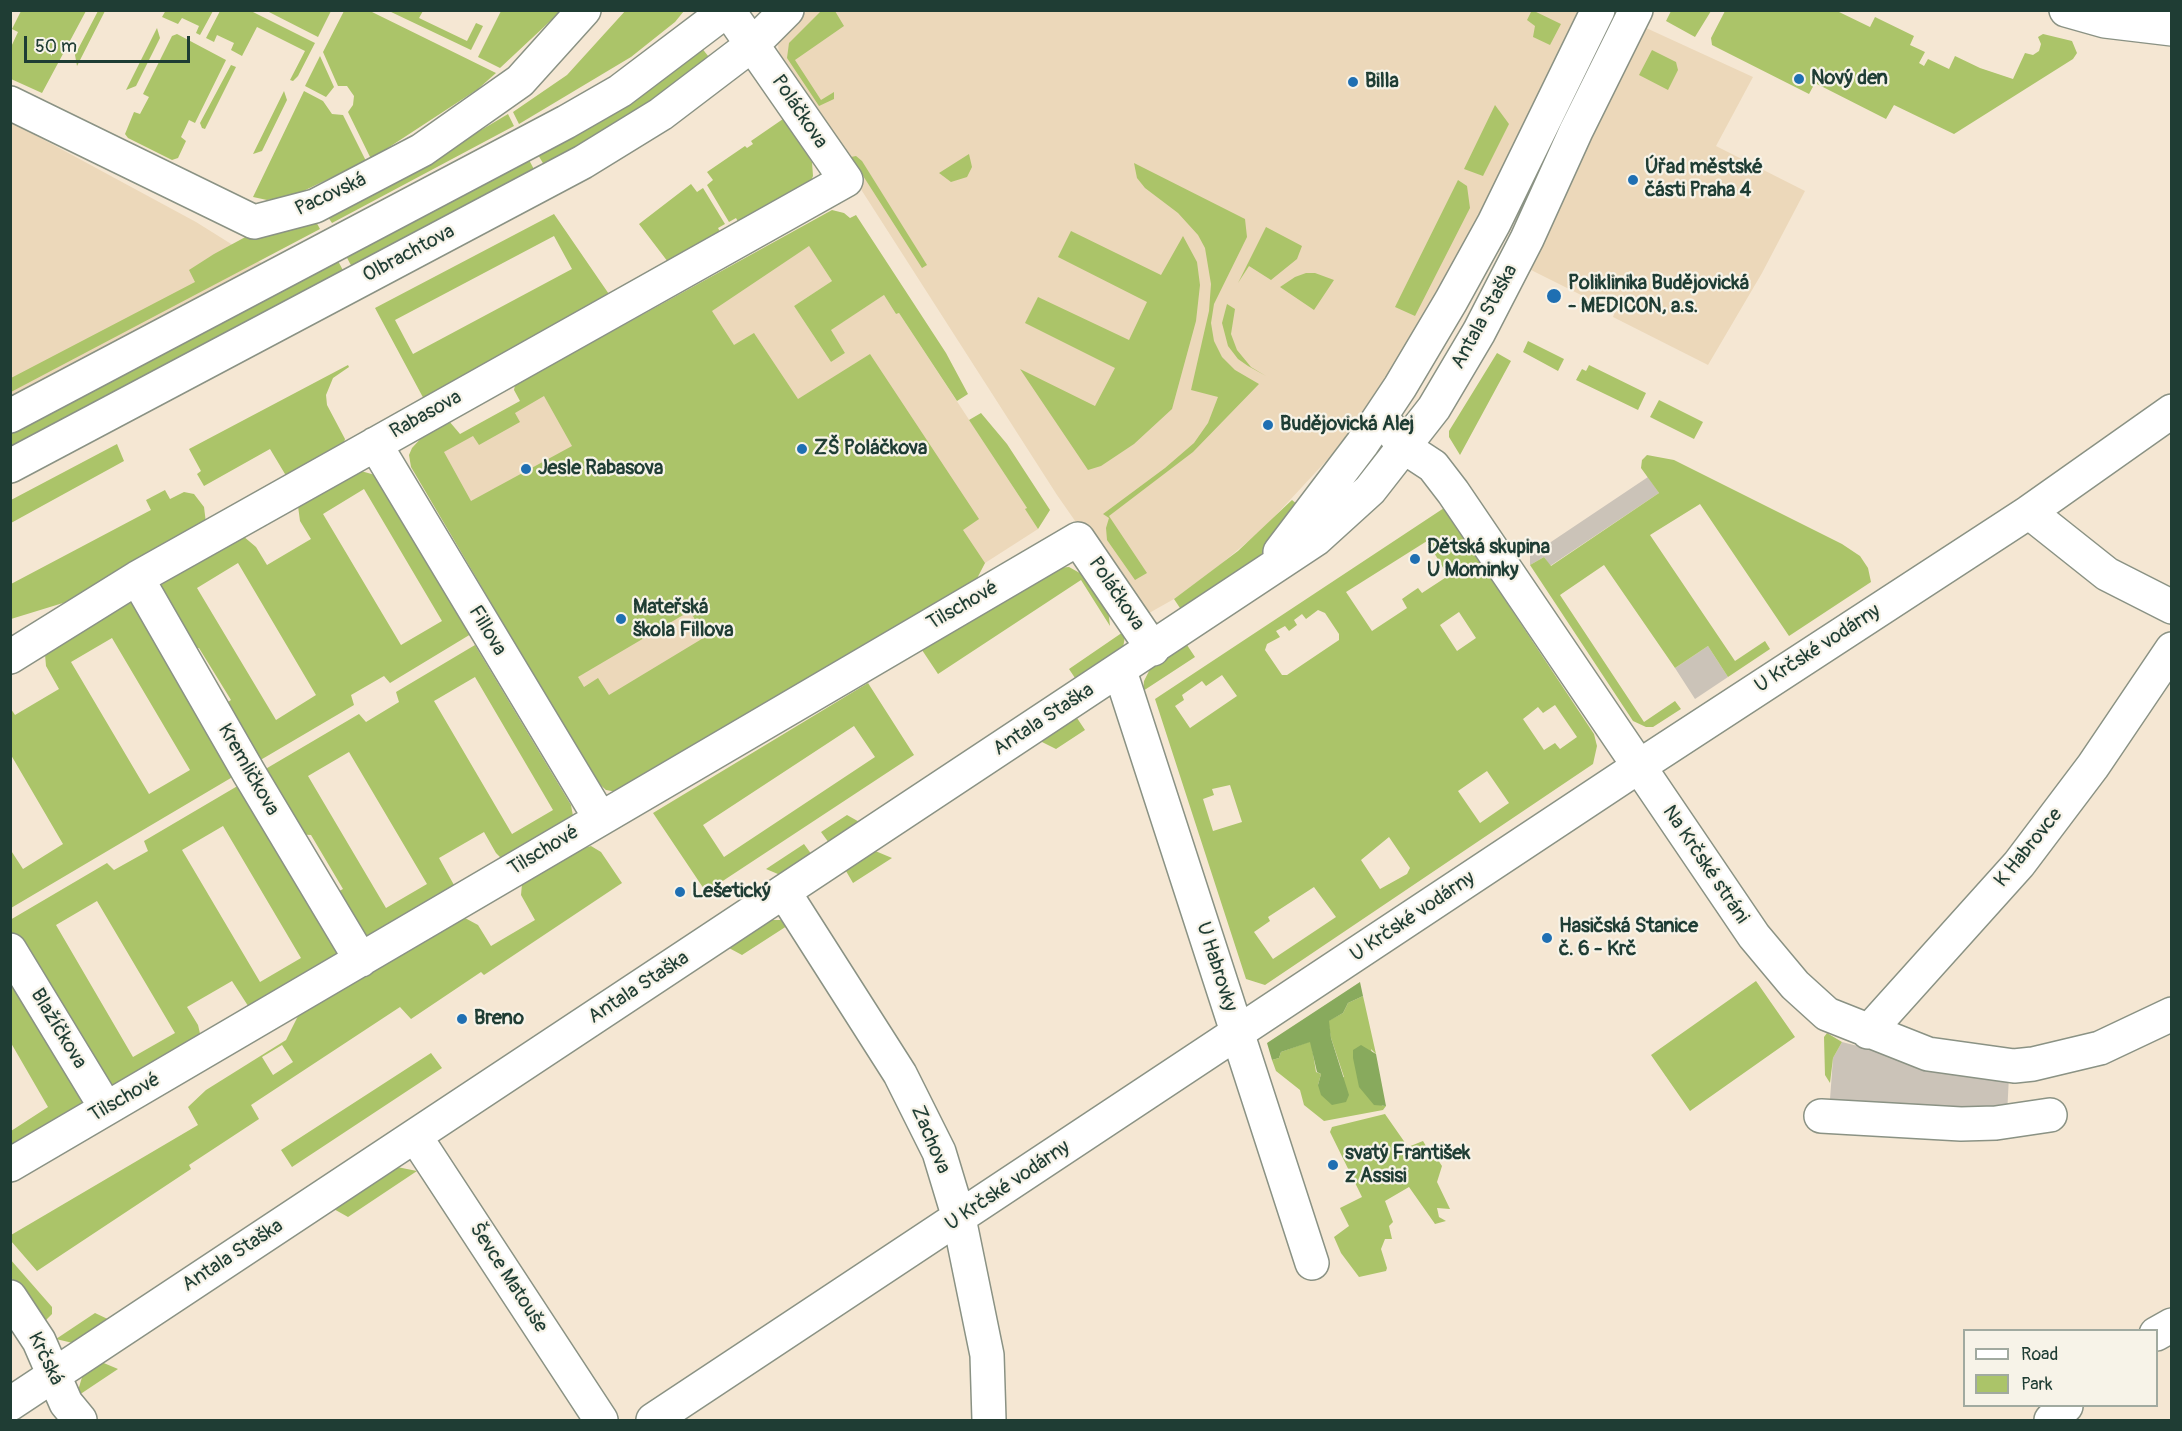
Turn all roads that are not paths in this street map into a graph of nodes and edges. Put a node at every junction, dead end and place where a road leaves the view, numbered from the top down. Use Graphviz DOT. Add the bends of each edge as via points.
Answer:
graph roads {
  1 [pos="584,10"];
  2 [pos="727,10"];
  3 [pos="787,10"];
  4 [pos="1598,10"];
  5 [pos="1636,10"];
  6 [pos="2066,10"];
  7 [pos="2172,29"];
  8 [pos="753,44"];
  9 [pos="10,104"];
  10 [pos="846,180"];
  11 [pos="2172,411"];
  12 [pos="10,416"];
  13 [pos="1381,416"];
  14 [pos="375,444"];
  15 [pos="1404,447"];
  16 [pos="10,466"];
  17 [pos="2029,512"];
  18 [pos="1078,539"];
  19 [pos="1266,570"];
  20 [pos="137,578"];
  21 [pos="2172,607"];
  22 [pos="1153,649"];
  23 [pos="2172,649"];
  24 [pos="10,657"];
  25 [pos="1119,671"];
  26 [pos="1638,767"];
  27 [pos="600,818"];
  28 [pos="784,892"];
  29 [pos="10,950"];
  30 [pos="361,960"];
  31 [pos="2172,1014"];
  32 [pos="1868,1032"];
  33 [pos="1238,1033"];
  34 [pos="2014,1066"];
  35 [pos="106,1108"];
  36 [pos="1821,1116"];
  37 [pos="415,1136"];
  38 [pos="10,1165"];
  39 [pos="959,1218"];
  40 [pos="1312,1263"];
  41 [pos="10,1296"];
  42 [pos="2172,1325"];
  43 [pos="2158,1333"];
  44 [pos="55,1374"];
  45 [pos="10,1404"];
  46 [pos="2065,1407"];
  47 [pos="80,1420"];
  48 [pos="601,1420"];
  49 [pos="653,1420"];
  50 [pos="989,1420"];
  51 [pos="2051,1420"];
  1 -- 9 [label="street, Pacovská" via="520,81 422,150 315,206 254,222"];
  2 -- 8 [label="street, Poláčkova"];
  2 -- 12 [label="street" via="620,91 566,122"];
  3 -- 8 [label="street, Olbrachtova"];
  4 -- 13 [label="street, Antala Staška" via="1494,223"];
  5 -- 15 [label="street, Antala Staška" via="1479,332 1434,408"];
  6 -- 7 [label="street" via="2105,21"];
  8 -- 10 [label="street, Poláčkova"];
  8 -- 16 [label="street, Olbrachtova" via="661,114 583,162"];
  10 -- 14 [label="street, Rabasova"];
  11 -- 17 [label="street, U Krčské vodárny"];
  13 -- 15 [label="street, Na Krčské stráni"];
  13 -- 19 [label="street, Antala Staška"];
  14 -- 20 [label="street, Rabasova"];
  14 -- 27 [label="street, Fillova"];
  15 -- 19 [label="street, Antala Staška" via="1370,490 1317,539"];
  15 -- 26 [label="street, Na Krčské stráni" via="1433,466 1453,492"];
  17 -- 21 [label="street" via="2107,574"];
  17 -- 26 [label="street, U Krčské vodárny"];
  18 -- 22 [label="street, Poláčkova"];
  18 -- 27 [label="street, Tilschové"];
  19 -- 22 [label="street, Antala Staška"];
  20 -- 24 [label="street, Rabasova"];
  20 -- 30 [label="street, Kremličkova"];
  22 -- 25 [label="street, Antala Staška"];
  23 -- 32 [label="street, K Habrovce" via="2019,864"];
  25 -- 28 [label="street, Antala Staška"];
  25 -- 33 [label="street, U Habrovky"];
  26 -- 32 [label="street, Na Krčské stráni" via="1754,936 1795,985 1827,1014"];
  26 -- 33 [label="street, U Krčské vodárny"];
  27 -- 30 [label="street, Tilschové"];
  28 -- 37 [label="street, Antala Staška"];
  28 -- 39 [label="street, Zachova" via="900,1074 939,1152"];
  29 -- 35 [label="street, Blažíčkova"];
  30 -- 35 [label="street, Tilschové"];
  31 -- 34 [label="street, Na Krčské stráni" via="2100,1048"];
  32 -- 34 [label="street, Na Krčské stráni" via="1928,1054"];
  33 -- 39 [label="street, U Krčské vodárny"];
  33 -- 40 [label="street, U Habrovky"];
  34 -- 36 [label="street" via="2034,1116 1961,1124"];
  35 -- 38 [label="street, Tilschové"];
  37 -- 44 [label="street, Antala Staška"];
  37 -- 48 [label="street, Ševce Matouše"];
  39 -- 49 [label="street, U Krčské vodárny"];
  39 -- 50 [label="street, Zachova" via="987,1356"];
  41 -- 44 [label="street, Krčská"];
  42 -- 43 [label="street"];
  44 -- 45 [label="street, Antala Staška"];
  44 -- 47 [label="street, Krčská" via="66,1403"];
  46 -- 51 [label="street"];
}
